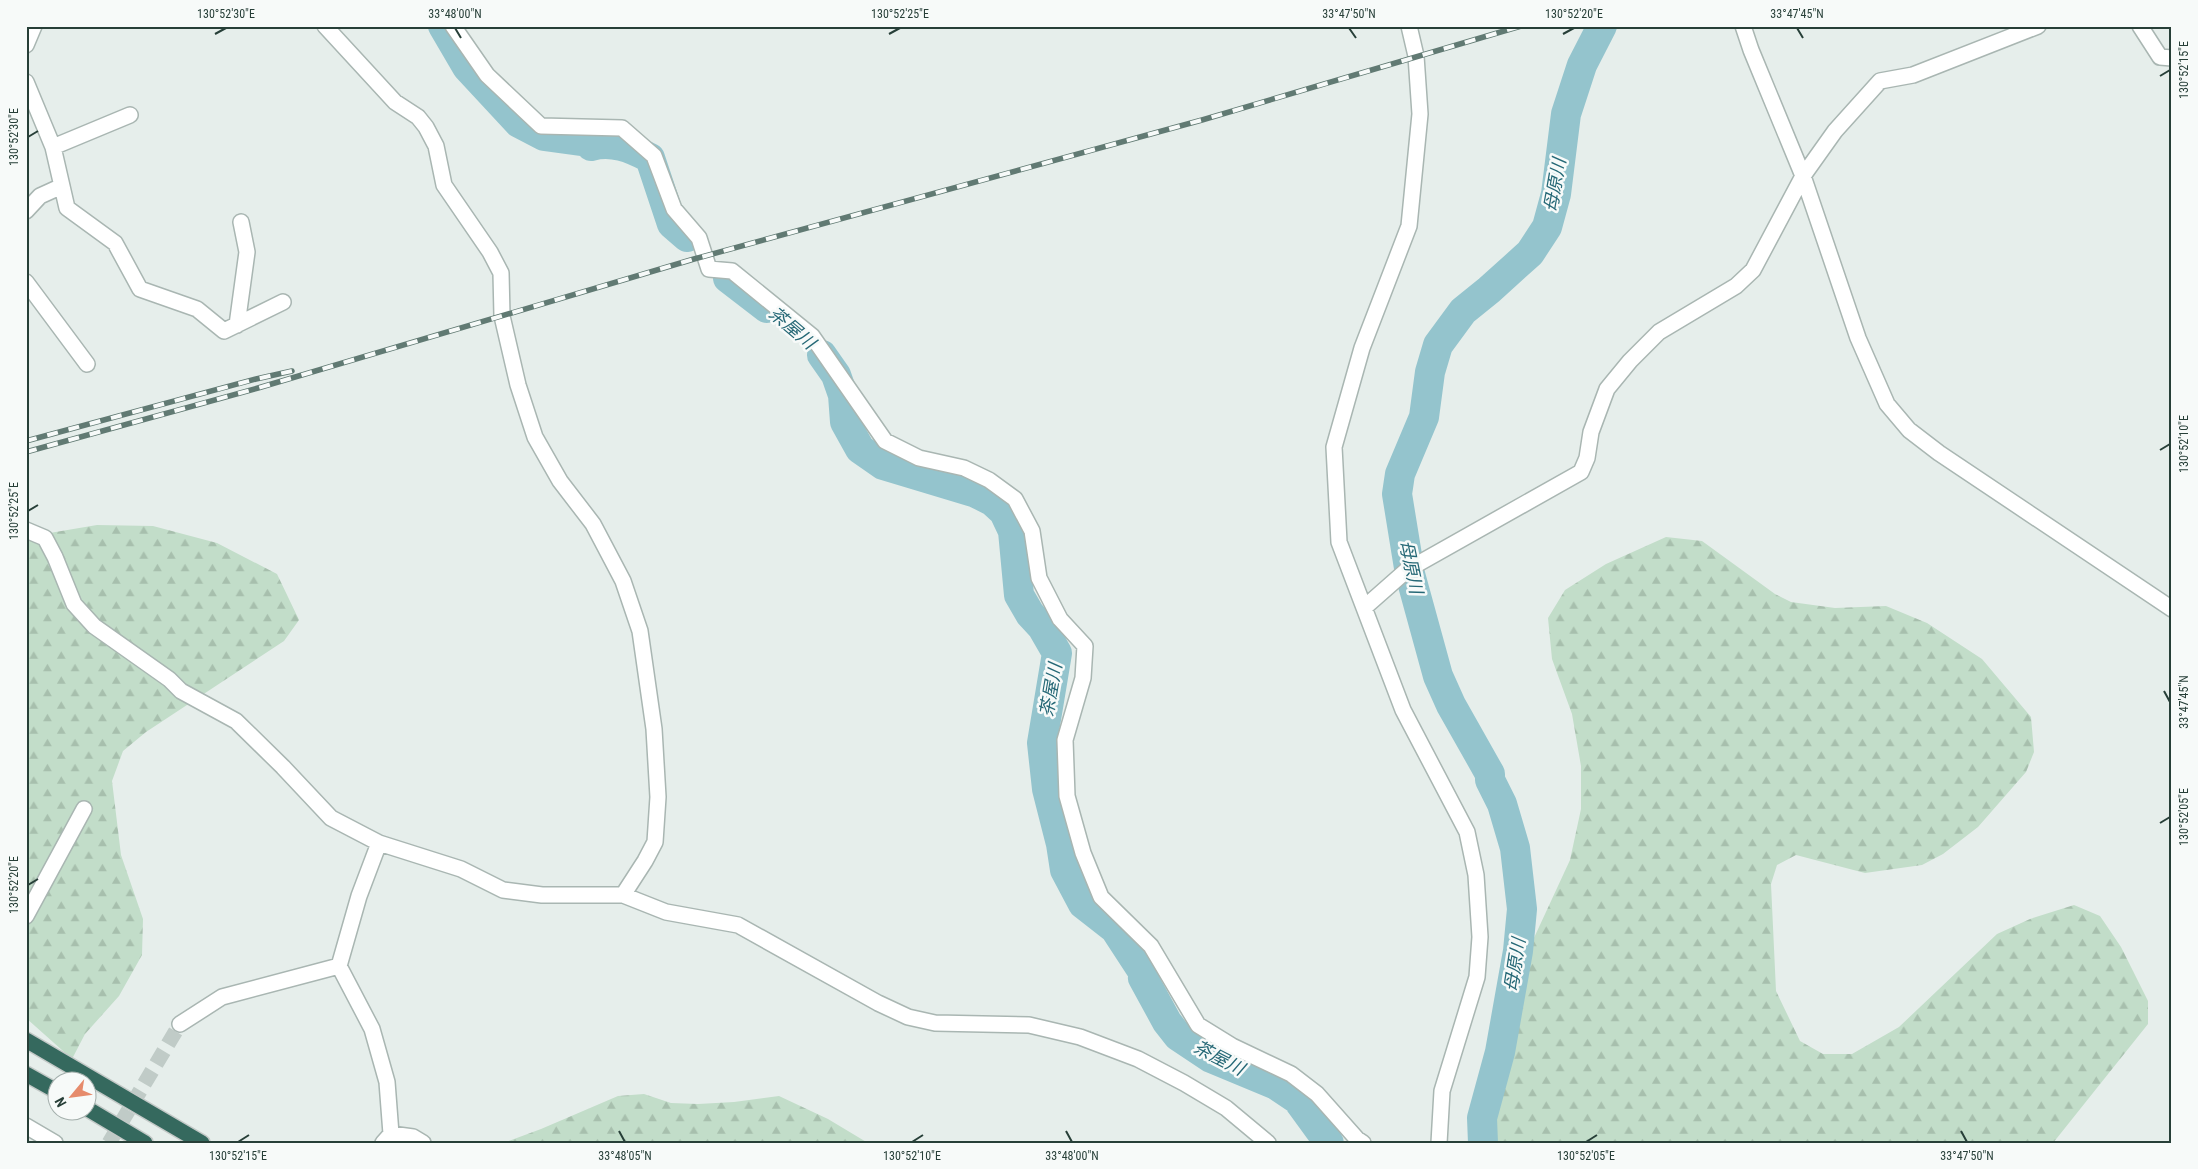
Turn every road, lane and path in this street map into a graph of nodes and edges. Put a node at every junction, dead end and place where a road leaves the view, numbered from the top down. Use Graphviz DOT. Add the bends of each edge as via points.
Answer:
graph roads {
  1 [pos="34,26"];
  2 [pos="325,26"];
  3 [pos="453,26"];
  4 [pos="1409,26"];
  5 [pos="1743,26"];
  6 [pos="2038,26"];
  7 [pos="2140,26"];
  8 [pos="26,45"];
  9 [pos="2172,58"];
  10 [pos="26,82"];
  11 [pos="130,115"];
  12 [pos="52,147"];
  13 [pos="1803,176"];
  14 [pos="62,186"];
  15 [pos="26,211"];
  16 [pos="241,222"];
  17 [pos="26,282"];
  18 [pos="283,302"];
  19 [pos="237,325"];
  20 [pos="87,364"];
  21 [pos="26,530"];
  22 [pos="1366,607"];
  23 [pos="2172,608"];
  24 [pos="84,809"];
  25 [pos="379,843"];
  26 [pos="623,895"];
  27 [pos="26,916"];
  28 [pos="339,966"];
  29 [pos="180,1024"];
  30 [pos="26,1040"];
  31 [pos="26,1074"];
  32 [pos="48,1086"];
  33 [pos="98,1115"];
  34 [pos="26,1126"];
  35 [pos="387,1138"];
  36 [pos="55,1143"];
  37 [pos="145,1143"];
  38 [pos="202,1143"];
  39 [pos="424,1143"];
  40 [pos="1268,1143"];
  41 [pos="1363,1143"];
  42 [pos="1439,1143"];
  1 -- 8 [label="street"];
  2 -- 26 [label="street" via="395,102 418,117 426,127 436,146 444,185 501,273 502,316 518,385 535,437 560,481 593,524 623,581 640,632 654,729 658,797 655,842"];
  3 -- 41 [label="street" via="487,75 541,126 622,128 654,156 674,208 699,238 709,269 732,272 812,336 885,441 919,458 972,472 1015,499 1032,531 1039,578 1060,619 1085,646 1083,678 1065,740 1068,796 1083,853 1101,897 1151,946 1198,1025 1232,1046 1291,1074 1317,1094"];
  4 -- 22 [label="street" via="1416,56 1420,114 1409,226 1362,348 1334,447 1339,542"];
  5 -- 13 [label="street"];
  6 -- 13 [label="street" via="1913,75 1880,81 1835,131"];
  7 -- 9 [label="street" via="2160,57"];
  10 -- 12 [label="street"];
  11 -- 12 [label="street"];
  12 -- 14 [label="street"];
  13 -- 22 [label="street" via="1753,270 1736,286 1659,332 1607,389 1581,472 1407,570"];
  13 -- 23 [label="street" via="1858,338 1887,404 1909,430"];
  14 -- 15 [label="street" via="40,196"];
  14 -- 19 [label="street" via="67,208 116,243 140,289 197,309 224,331"];
  16 -- 19 [label="street" via="247,252"];
  17 -- 20 [label="street"];
  18 -- 19 [label="street"];
  21 -- 25 [label="street" via="45,538 74,604 94,626 181,691 236,721 331,818"];
  22 -- 42 [label="street" via="1404,710 1467,832 1476,875 1480,937 1477,978 1442,1091"];
  24 -- 27 [label="street"];
  25 -- 26 [label="street" via="461,869 503,890 542,895"];
  25 -- 28 [label="street" via="359,896"];
  26 -- 40 [label="street" via="666,912 738,926 908,1017 935,1023 1029,1025 1080,1037 1138,1059 1226,1108"];
  28 -- 29 [label="street" via="222,997"];
  28 -- 35 [label="street" via="372,1028 387,1082"];
  30 -- 38 [label="highway"];
  31 -- 32 [label="highway"];
  33 -- 37 [label="highway"];
  34 -- 36 [label="street"];
  35 -- 39 [label="street" via="413,1137"];
}
